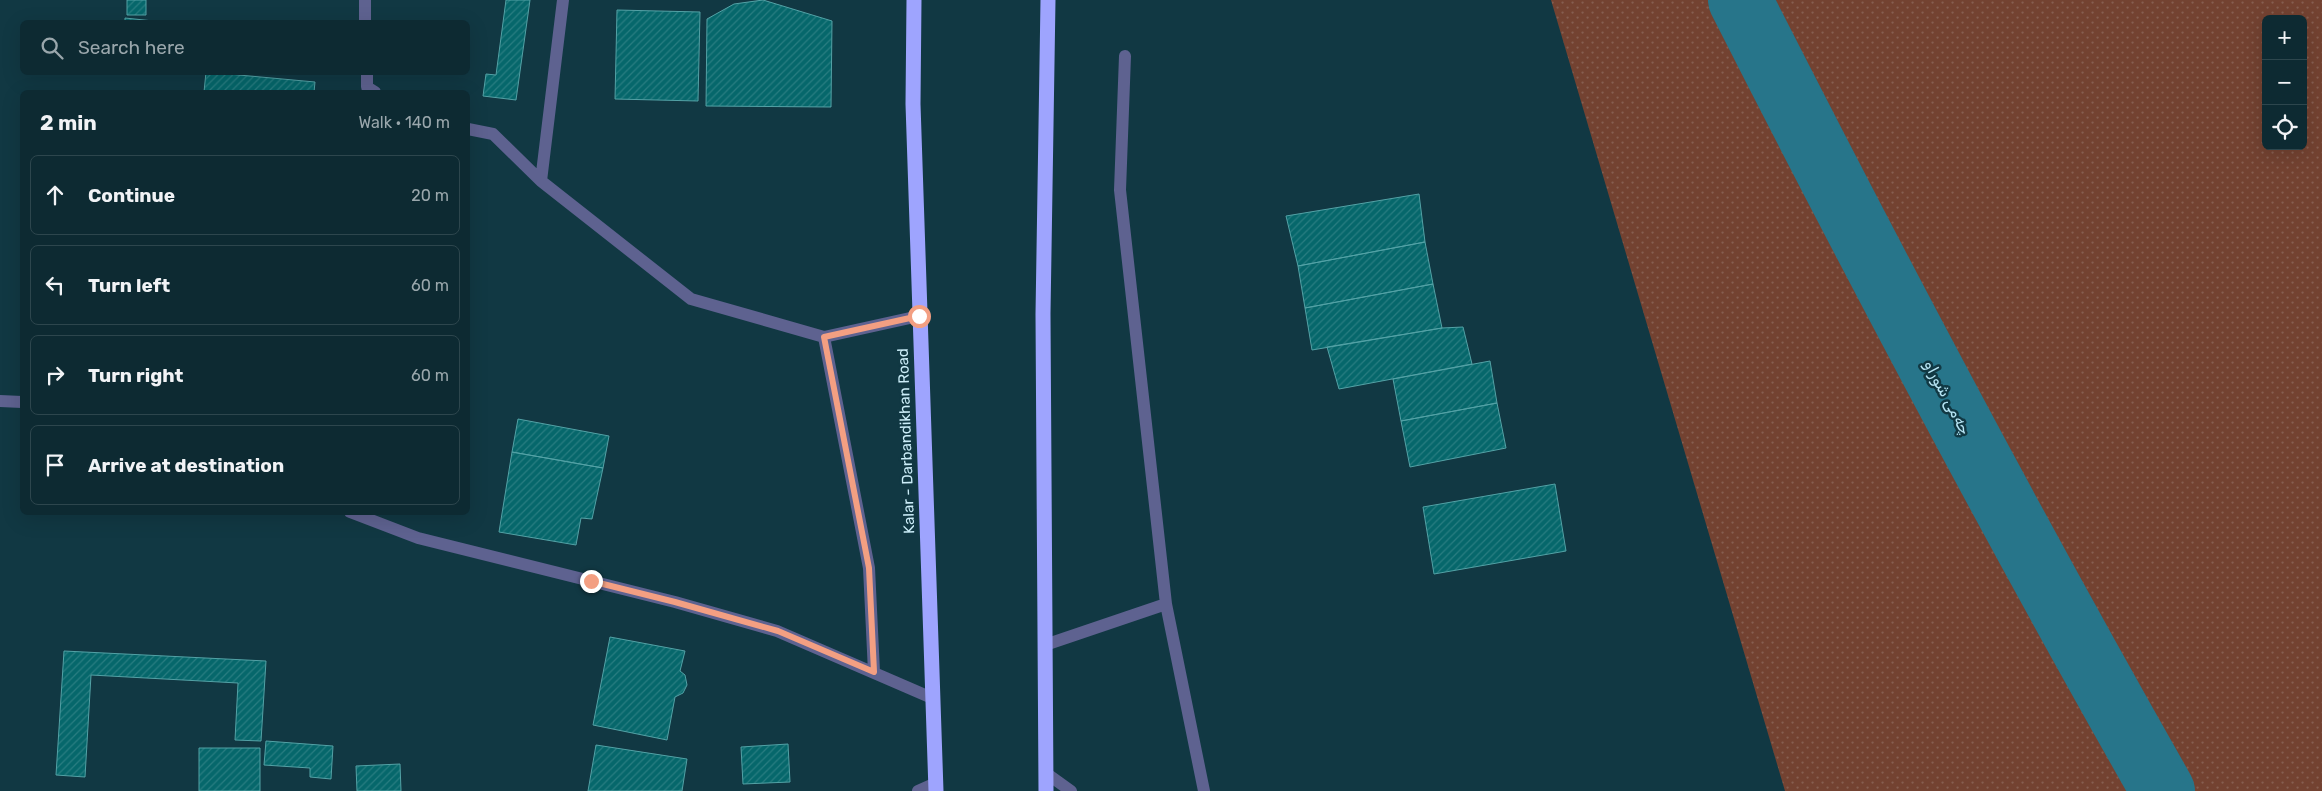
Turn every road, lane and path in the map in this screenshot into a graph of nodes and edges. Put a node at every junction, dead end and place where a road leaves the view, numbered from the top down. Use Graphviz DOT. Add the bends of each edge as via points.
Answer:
graph roads {
  1 [pos="365,0"];
  2 [pos="562,0"];
  3 [pos="914,0"];
  4 [pos="1048,0"];
  5 [pos="365,20"];
  6 [pos="1125,56"];
  7 [pos="367,75"];
  8 [pos="372,90"];
  9 [pos="470,129"];
  10 [pos="541,181"];
  11 [pos="919,316"];
  12 [pos="824,337"];
  13 [pos="0,401"];
  14 [pos="20,402"];
  15 [pos="358,515"];
  16 [pos="1166,604"];
  17 [pos="1045,645"];
  18 [pos="874,672"];
  19 [pos="932,698"];
  20 [pos="1046,773"];
  21 [pos="936,787"];
  22 [pos="918,791"];
  23 [pos="1046,791"];
  24 [pos="1071,791"];
  25 [pos="1204,791"];
  1 -- 5 [label="street"];
  2 -- 10 [label="street"];
  3 -- 11 [label="highway, Kalar - Darbandikhan Road" via="913,104"];
  4 -- 17 [label="highway" via="1043,314"];
  6 -- 16 [label="street" via="1120,190"];
  7 -- 8 [label="street" via="367,87"];
  9 -- 10 [label="street" via="493,134"];
  10 -- 12 [label="street" via="691,299"];
  11 -- 12 [label="street"];
  11 -- 19 [label="highway, Kalar - Darbandikhan Road"];
  12 -- 18 [label="street" via="869,568"];
  13 -- 14 [label="street"];
  15 -- 18 [label="street" via="418,538 778,631"];
  16 -- 17 [label="street"];
  16 -- 25 [label="street"];
  17 -- 20 [label="highway"];
  18 -- 19 [label="street"];
  19 -- 21 [label="highway, Kalar - Darbandikhan Road"];
  20 -- 23 [label="highway"];
  20 -- 24 [label="street"];
  21 -- 22 [label="street"];
}
